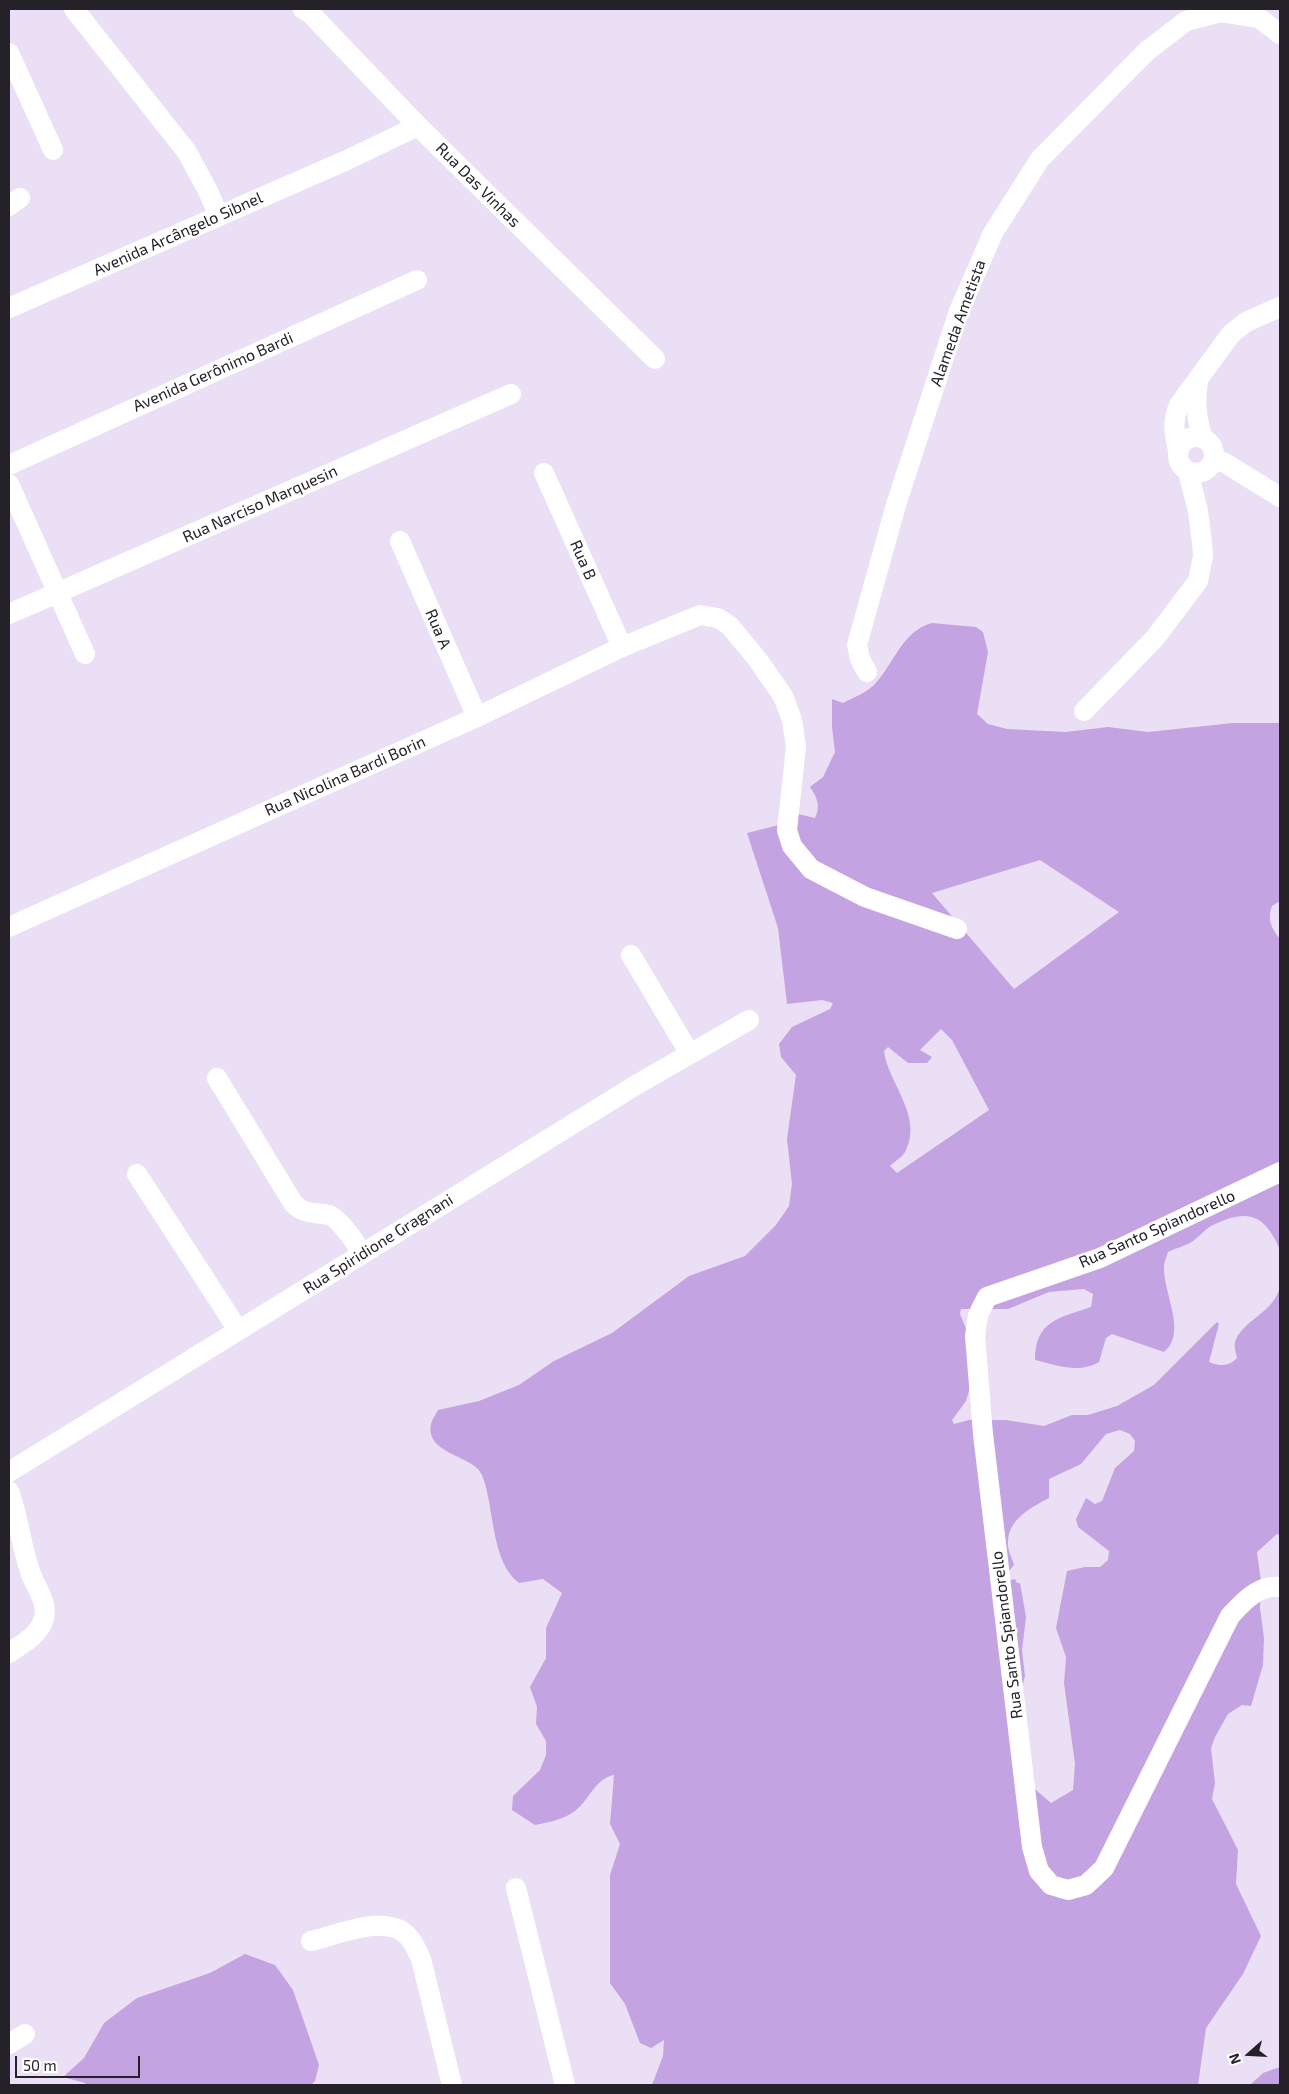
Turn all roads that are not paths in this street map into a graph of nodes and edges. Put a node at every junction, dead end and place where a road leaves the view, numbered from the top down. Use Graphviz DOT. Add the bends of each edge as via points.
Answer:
graph roads {
  1 [pos="74,9"];
  2 [pos="303,9"];
  3 [pos="1280,34"];
  4 [pos="9,53"];
  5 [pos="418,126"];
  6 [pos="53,150"];
  7 [pos="219,216"];
  8 [pos="417,280"];
  9 [pos="1280,307"];
  10 [pos="9,308"];
  11 [pos="655,359"];
  12 [pos="1198,381"];
  13 [pos="511,394"];
  14 [pos="1203,438"];
  15 [pos="1178,450"];
  16 [pos="1214,459"];
  17 [pos="9,465"];
  18 [pos="1188,472"];
  19 [pos="544,473"];
  20 [pos="9,484"];
  21 [pos="1280,497"];
  22 [pos="400,541"];
  23 [pos="57,592"];
  24 [pos="9,614"];
  25 [pos="622,647"];
  26 [pos="85,654"];
  27 [pos="867,672"];
  28 [pos="1084,711"];
  29 [pos="477,717"];
  30 [pos="9,927"];
  31 [pos="957,929"];
  32 [pos="632,955"];
  33 [pos="749,1020"];
  34 [pos="690,1054"];
  35 [pos="217,1078"];
  36 [pos="1280,1172"];
  37 [pos="137,1174"];
  38 [pos="362,1254"];
  39 [pos="238,1330"];
  40 [pos="9,1472"];
  41 [pos="9,1492"];
  42 [pos="1280,1587"];
  43 [pos="9,1653"];
  44 [pos="516,1888"];
  45 [pos="311,1941"];
  46 [pos="452,2085"];
  47 [pos="565,2085"];
  1 -- 7 [label="street" via="187,152"];
  2 -- 5 [label="street, Rua Das Vinhas"];
  3 -- 27 [label="street, Alameda Ametista" via="1259,18 1221,12 1186,21 1147,51 1040,159 993,233 959,311 896,504 858,645 860,659"];
  4 -- 6 [label="street"];
  5 -- 7 [label="street, Avenida Arcângelo Sibnel"];
  5 -- 11 [label="street, Rua Das Vinhas"];
  7 -- 10 [label="street, Avenida Arcângelo Sibnel"];
  8 -- 17 [label="street, Avenida Gerônimo Bardi"];
  9 -- 12 [label="street" via="1246,322 1231,334"];
  12 -- 14 [label="street" via="1195,401"];
  12 -- 15 [label="street" via="1174,417"];
  13 -- 23 [label="street, Rua Narciso Marquesin"];
  14 -- 15 [label="street" via="1191,437 1180,444"];
  14 -- 16 [label="street" via="1213,447"];
  15 -- 18 [label="street" via="1179,463"];
  16 -- 18 [label="street" via="1201,473"];
  16 -- 21 [label="street"];
  18 -- 28 [label="street" via="1202,543 1198,581 1155,638"];
  19 -- 25 [label="street, Rua B"];
  20 -- 23 [label="street"];
  22 -- 29 [label="street, Rua A"];
  23 -- 24 [label="street, Rua Narciso Marquesin"];
  23 -- 26 [label="street"];
  25 -- 29 [label="street, Rua Nicolina Bardi Borin"];
  25 -- 31 [label="street, Rua Nicolina Bardi Borin" via="700,615 718,618 730,626 783,696 792,720 796,747 787,830 792,846 811,868 865,897"];
  29 -- 30 [label="street, Rua Nicolina Bardi Borin"];
  32 -- 34 [label="street"];
  33 -- 34 [label="street, Rua Spiridione Gragnani"];
  34 -- 38 [label="street, Rua Spiridione Gragnani"];
  35 -- 38 [label="street" via="293,1203 305,1212 336,1219"];
  36 -- 42 [label="street, Rua Santo Spiandorello" via="1100,1258 987,1297 978,1315 975,1336 983,1434 1032,1848 1039,1871 1052,1885 1068,1890 1086,1884 1104,1868 1230,1616 1250,1595 1272,1586"];
  37 -- 39 [label="street"];
  38 -- 39 [label="street, Rua Spiridione Gragnani"];
  39 -- 40 [label="street, Rua Spiridione Gragnani"];
  41 -- 43 [label="street" via="31,1574 44,1602 40,1628"];
  44 -- 47 [label="street"];
  45 -- 46 [label="street" via="381,1926 399,1930 412,1940 422,1959"];
}
